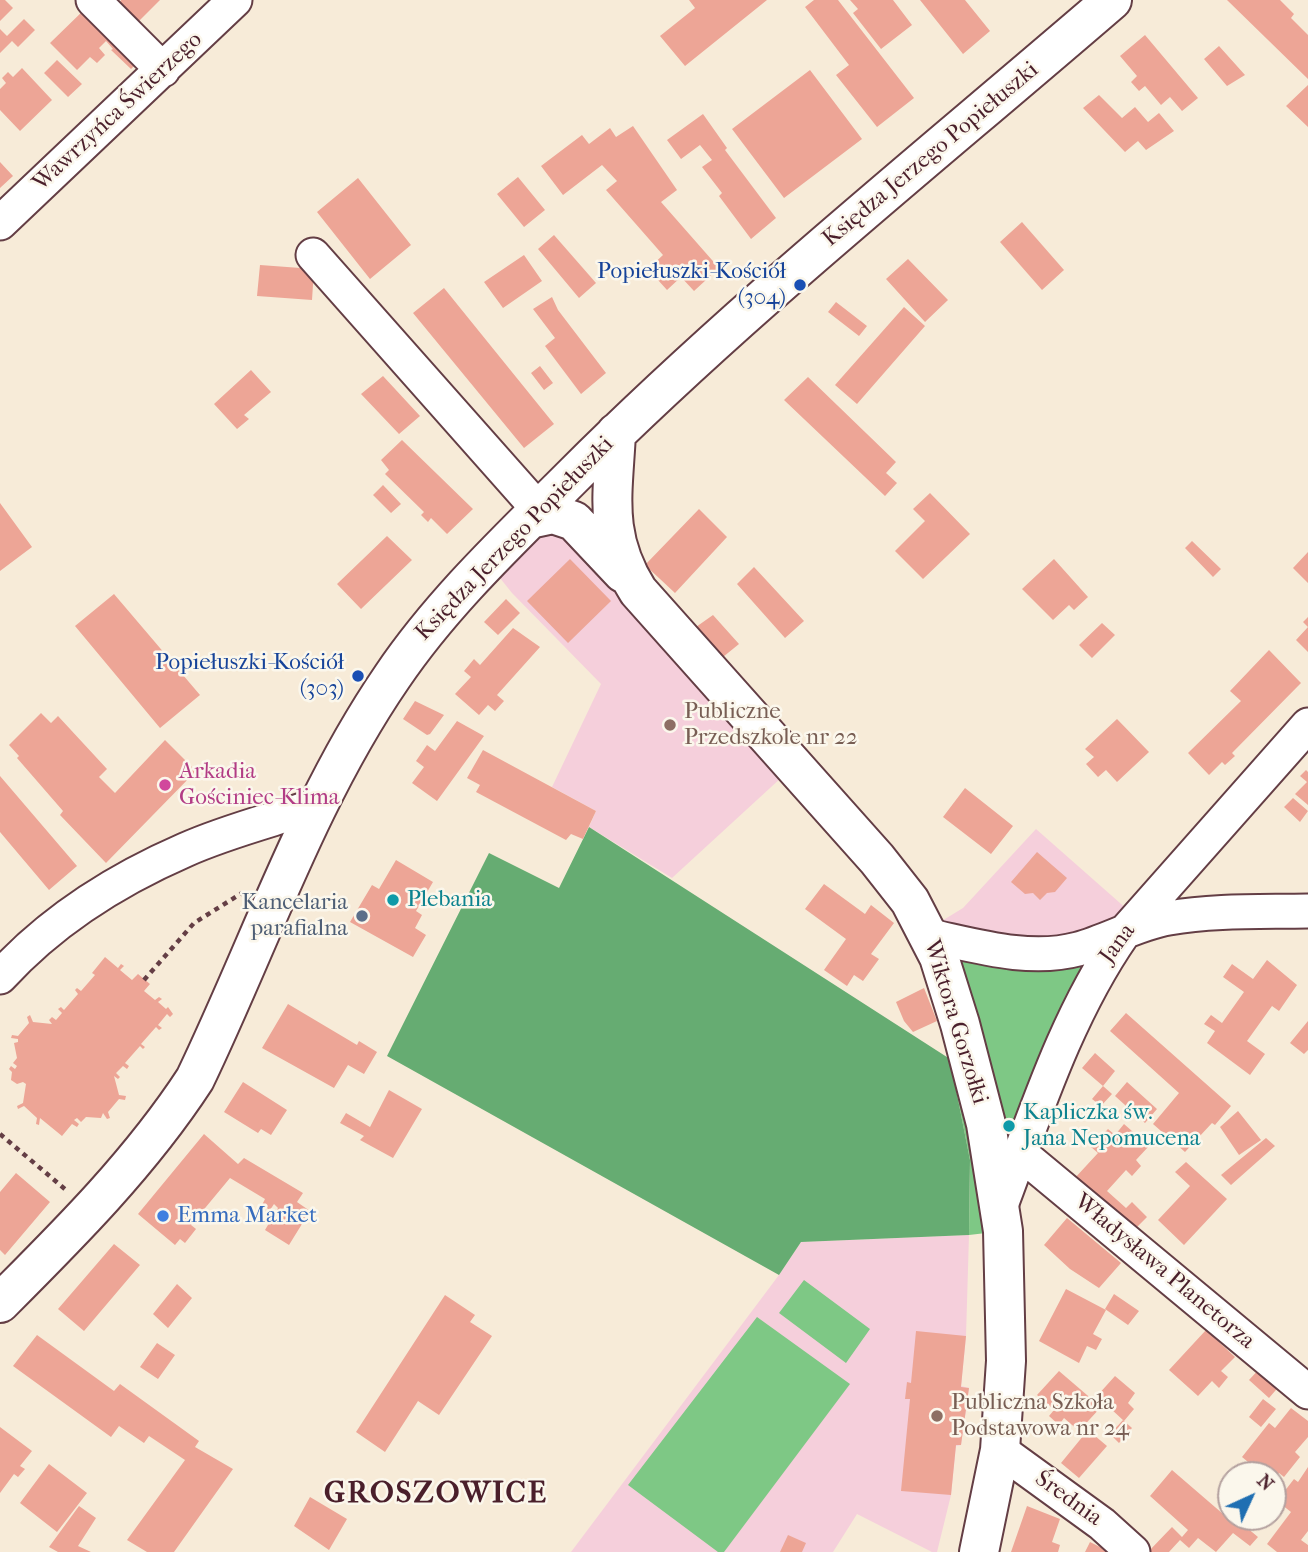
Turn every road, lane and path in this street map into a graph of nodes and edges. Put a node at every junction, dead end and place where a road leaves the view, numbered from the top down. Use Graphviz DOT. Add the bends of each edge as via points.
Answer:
graph roads {
  1 [pos="93,0"];
  2 [pos="1112,0"];
  3 [pos="222,4"];
  4 [pos="163,70"];
  5 [pos="0,223"];
  6 [pos="313,255"];
  7 [pos="616,433"];
  8 [pos="534,515"];
  9 [pos="638,590"];
  10 [pos="1308,725"];
  11 [pos="317,804"];
  12 [pos="251,887"];
  13 [pos="1308,911"];
  14 [pos="1123,933"];
  15 [pos="930,936"];
  16 [pos="0,976"];
  17 [pos="144,980"];
  18 [pos="0,1134"];
  19 [pos="1020,1153"];
  20 [pos="1000,1208"];
  21 [pos="90,1211"];
  22 [pos="0,1303"];
  23 [pos="1308,1392"];
  24 [pos="1000,1450"];
  25 [pos="979,1552"];
  26 [pos="1133,1552"];
  1 -- 4 [label="street"];
  2 -- 7 [label="main road, Księdza Jerzego Popiełuszki" via="780,284"];
  3 -- 4 [label="street, Wawrzyńca Świerzego"];
  4 -- 5 [label="street, Wawrzyńca Świerzego"];
  6 -- 8 [label="street"];
  7 -- 8 [label="main road, Księdza Jerzego Popiełuszki"];
  7 -- 9 [label="main road, Wiktora Gorzołki" via="612,519 624,568"];
  8 -- 9 [label="main road" via="553,514 574,521"];
  8 -- 11 [label="main road, Księdza Jerzego Popiełuszki" via="410,650"];
  9 -- 15 [label="main road, Wiktora Gorzołki" via="877,859"];
  10 -- 14 [label="street, Jana"];
  11 -- 16 [label="street" via="187,849 143,870 88,901"];
  11 -- 21 [label="main road, Księdza Jerzego Popiełuszki" via="195,1079"];
  12 -- 17 [label="path" via="194,923"];
  13 -- 14 [label="street" via="1199,914 1166,918"];
  14 -- 15 [label="street" via="1048,954 1014,953"];
  14 -- 19 [label="street, Jana" via="1088,989"];
  15 -- 20 [label="main road, Wiktora Gorzołki" via="986,1124"];
  18 -- 21 [label="path"];
  19 -- 20 [label="street, Jana"];
  19 -- 23 [label="street, Władysława Planetorza"];
  20 -- 24 [label="main road, Wiktora Gorzołki" via="1006,1361"];
  21 -- 22 [label="main road, Księdza Jerzego Popiełuszki"];
  24 -- 25 [label="main road, Wiktora Gorzołki"];
  24 -- 26 [label="street, Średnia"];
}
